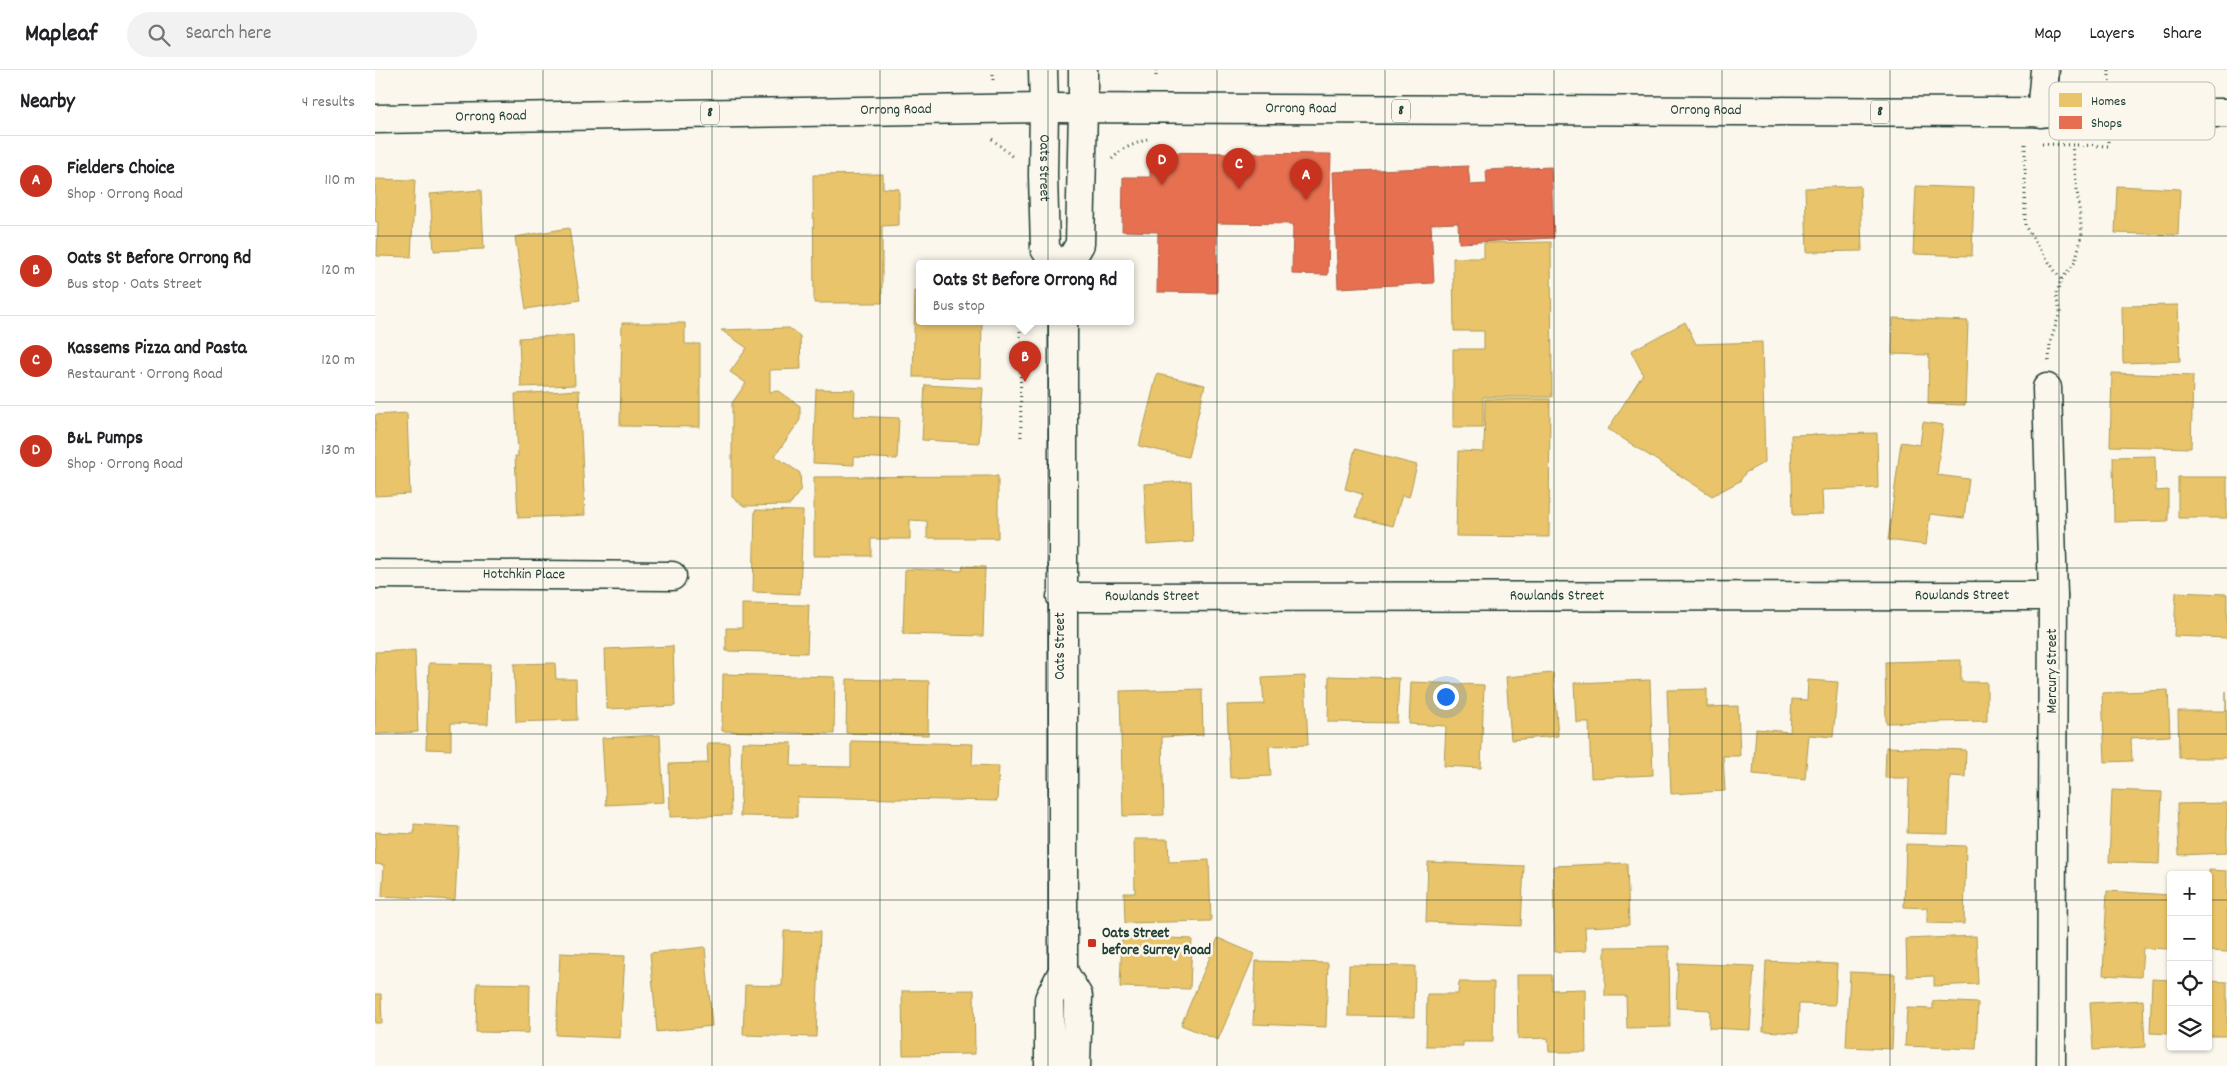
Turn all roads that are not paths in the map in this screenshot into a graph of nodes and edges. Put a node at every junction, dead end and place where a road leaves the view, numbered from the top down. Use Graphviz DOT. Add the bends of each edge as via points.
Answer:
graph roads {
  1 [pos="1043,70"];
  2 [pos="1083,70"];
  3 [pos="2045,70"];
  4 [pos="1044,108"];
  5 [pos="1083,109"];
  6 [pos="2041,113"];
  7 [pos="2049,113"];
  8 [pos="375,119"];
  9 [pos="1054,260"];
  10 [pos="1071,260"];
  11 [pos="1063,325"];
  12 [pos="2047,388"];
  13 [pos="375,574"];
  14 [pos="672,576"];
  15 [pos="2053,596"];
  16 [pos="1061,597"];
  17 [pos="1063,971"];
  18 [pos="1049,1066"];
  19 [pos="1076,1066"];
  20 [pos="2051,1066"];
  1 -- 4 [label="main road, Oats Street"];
  2 -- 5 [label="main road"];
  3 -- 6 [label="main road"];
  4 -- 5 [label="main road, Orrong Road / 8"];
  4 -- 8 [label="main road, Orrong Road / 8"];
  4 -- 9 [label="main road, Oats Street" via="1045,249"];
  5 -- 6 [label="main road, Orrong Road / 8"];
  5 -- 10 [label="main road" via="1080,244"];
  6 -- 7 [label="main road, Orrong Road / 8"];
  11 -- 16 [label="main road, Oats Street"];
  12 -- 15 [label="main road, Mercury Street"];
  13 -- 14 [label="main road, Hotchkin Place"];
  15 -- 16 [label="main road, Rowlands Street"];
  15 -- 20 [label="main road, Mercury Street"];
  16 -- 17 [label="main road, Oats Street"];
  17 -- 18 [label="main road, Oats Street" via="1049,999"];
  17 -- 19 [label="main road" via="1078,996"];
}
